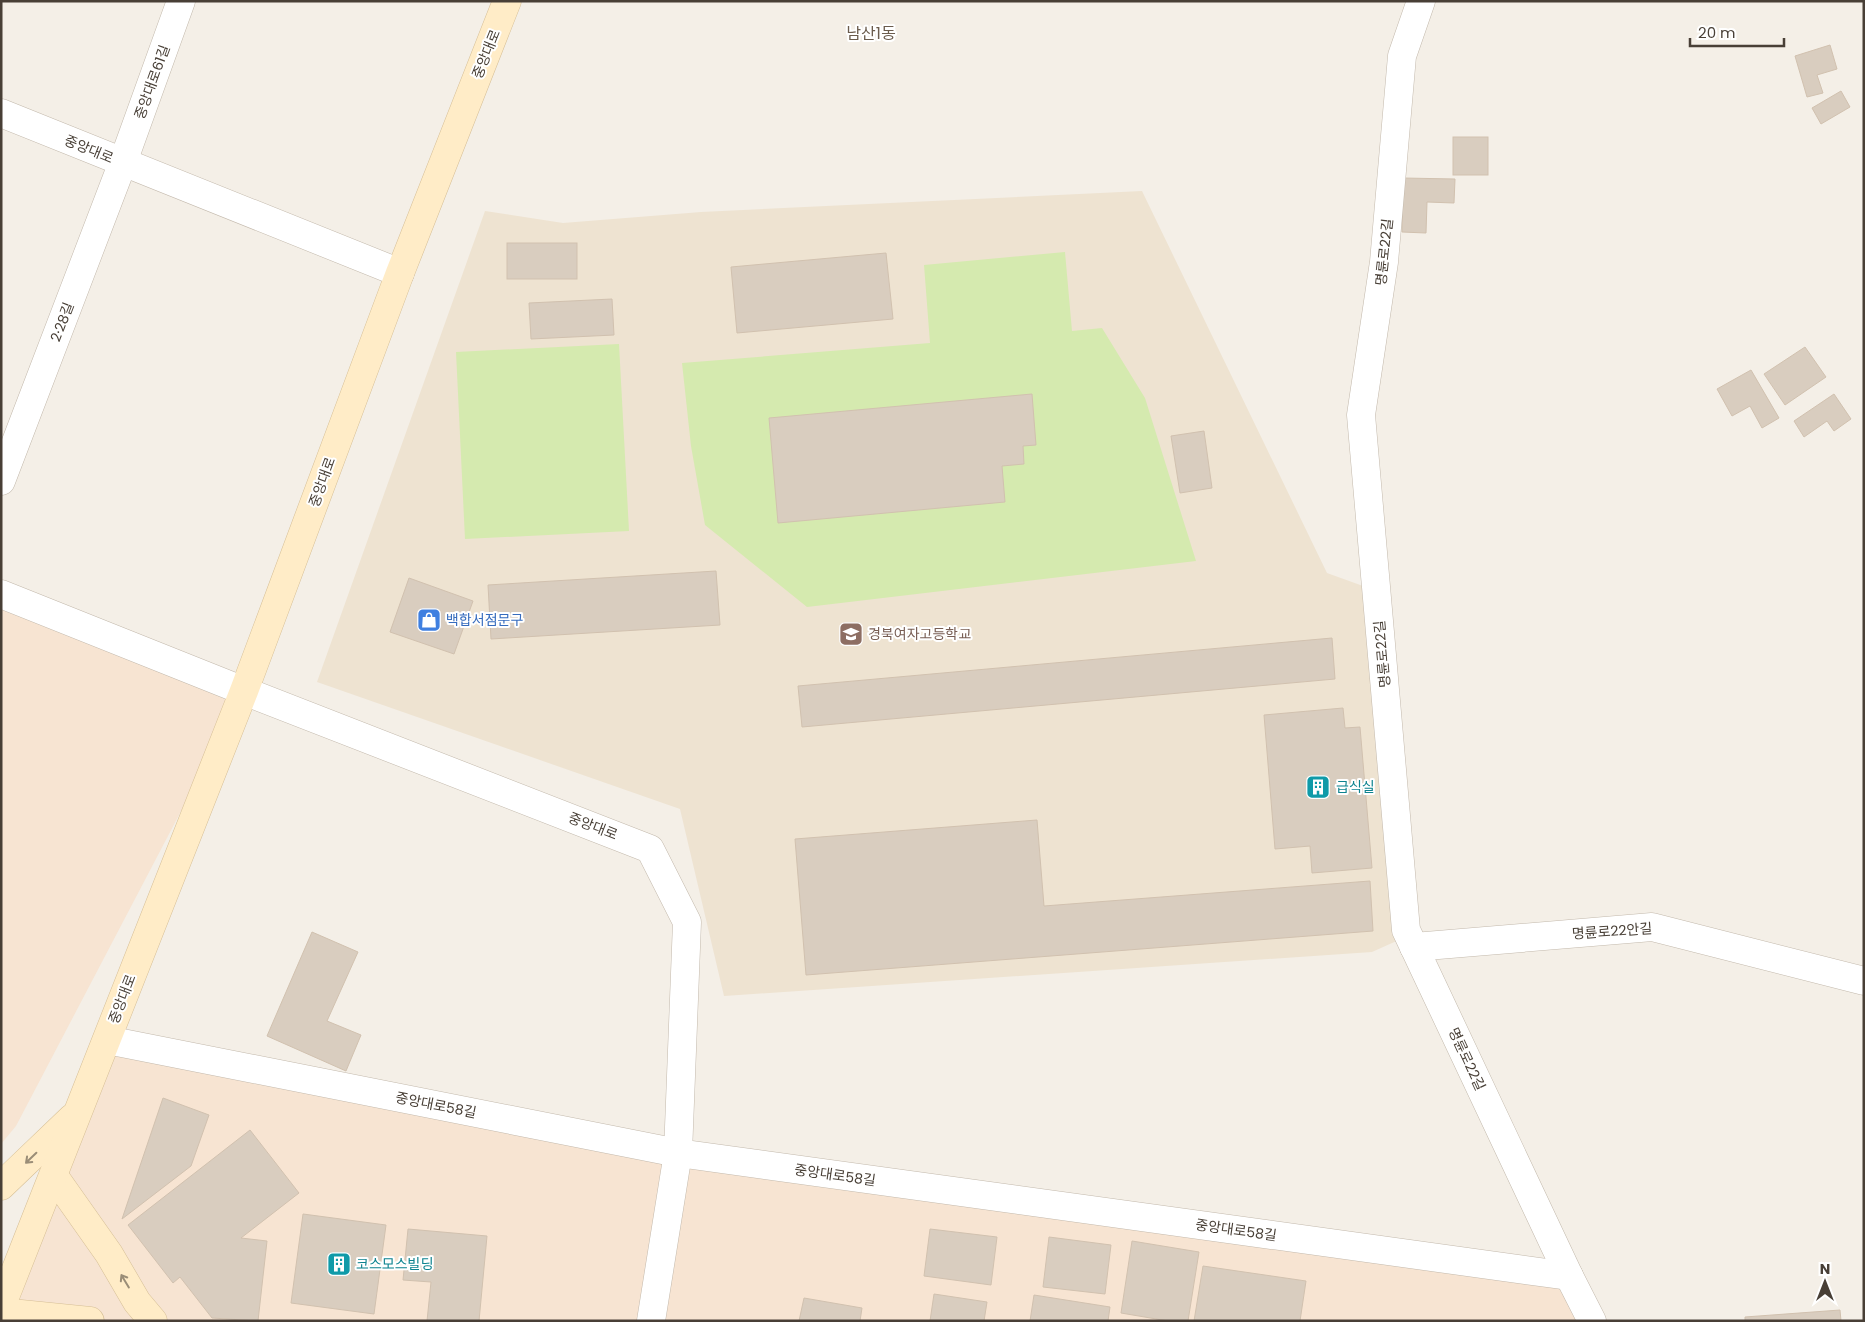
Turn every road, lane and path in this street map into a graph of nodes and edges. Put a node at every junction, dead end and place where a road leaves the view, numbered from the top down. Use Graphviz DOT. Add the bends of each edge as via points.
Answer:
graph roads {
  1 [pos="181,1"];
  2 [pos="507,1"];
  3 [pos="1421,1"];
  4 [pos="1,114"];
  5 [pos="123,162"];
  6 [pos="400,274"];
  7 [pos="1,481"];
  8 [pos="1,594"];
  9 [pos="244,691"];
  10 [pos="1414,947"];
  11 [pos="1864,981"];
  12 [pos="107,1040"];
  13 [pos="78,1112"];
  14 [pos="678,1153"];
  15 [pos="54,1176"];
  16 [pos="1,1186"];
  17 [pos="1569,1276"];
  18 [pos="1,1307"];
  19 [pos="1,1312"];
  20 [pos="90,1321"];
  21 [pos="152,1321"];
  22 [pos="650,1321"];
  23 [pos="1592,1321"];
  1 -- 5 [label="street, 중앙대로61길"];
  2 -- 6 [label="main road, 중앙대로"];
  3 -- 10 [label="street, 명륜로22길" via="1402,56 1384,262 1361,415 1406,930"];
  4 -- 5 [label="street, 중앙대로"];
  5 -- 6 [label="street, 중앙대로"];
  5 -- 7 [label="street, 2·28길"];
  6 -- 9 [label="main road, 중앙대로"];
  8 -- 9 [label="street"];
  9 -- 12 [label="main road, 중앙대로"];
  9 -- 14 [label="street, 중앙대로" via="650,848 687,922"];
  10 -- 11 [label="street, 명륜로22안길" via="1652,927"];
  10 -- 17 [label="street, 명륜로22길"];
  12 -- 13 [label="main road, 중앙대로"];
  12 -- 14 [label="street, 중앙대로58길"];
  13 -- 15 [label="main road, 중앙대로"];
  13 -- 16 [label="main road, one-way"];
  14 -- 17 [label="street, 중앙대로58길"];
  14 -- 22 [label="street, 중앙대로"];
  15 -- 18 [label="main road, 중앙대로"];
  21 -- 15 [label="main road, one-way"];
  17 -- 23 [label="street, 명륜로22길"];
  19 -- 20 [label="main road"];
}
